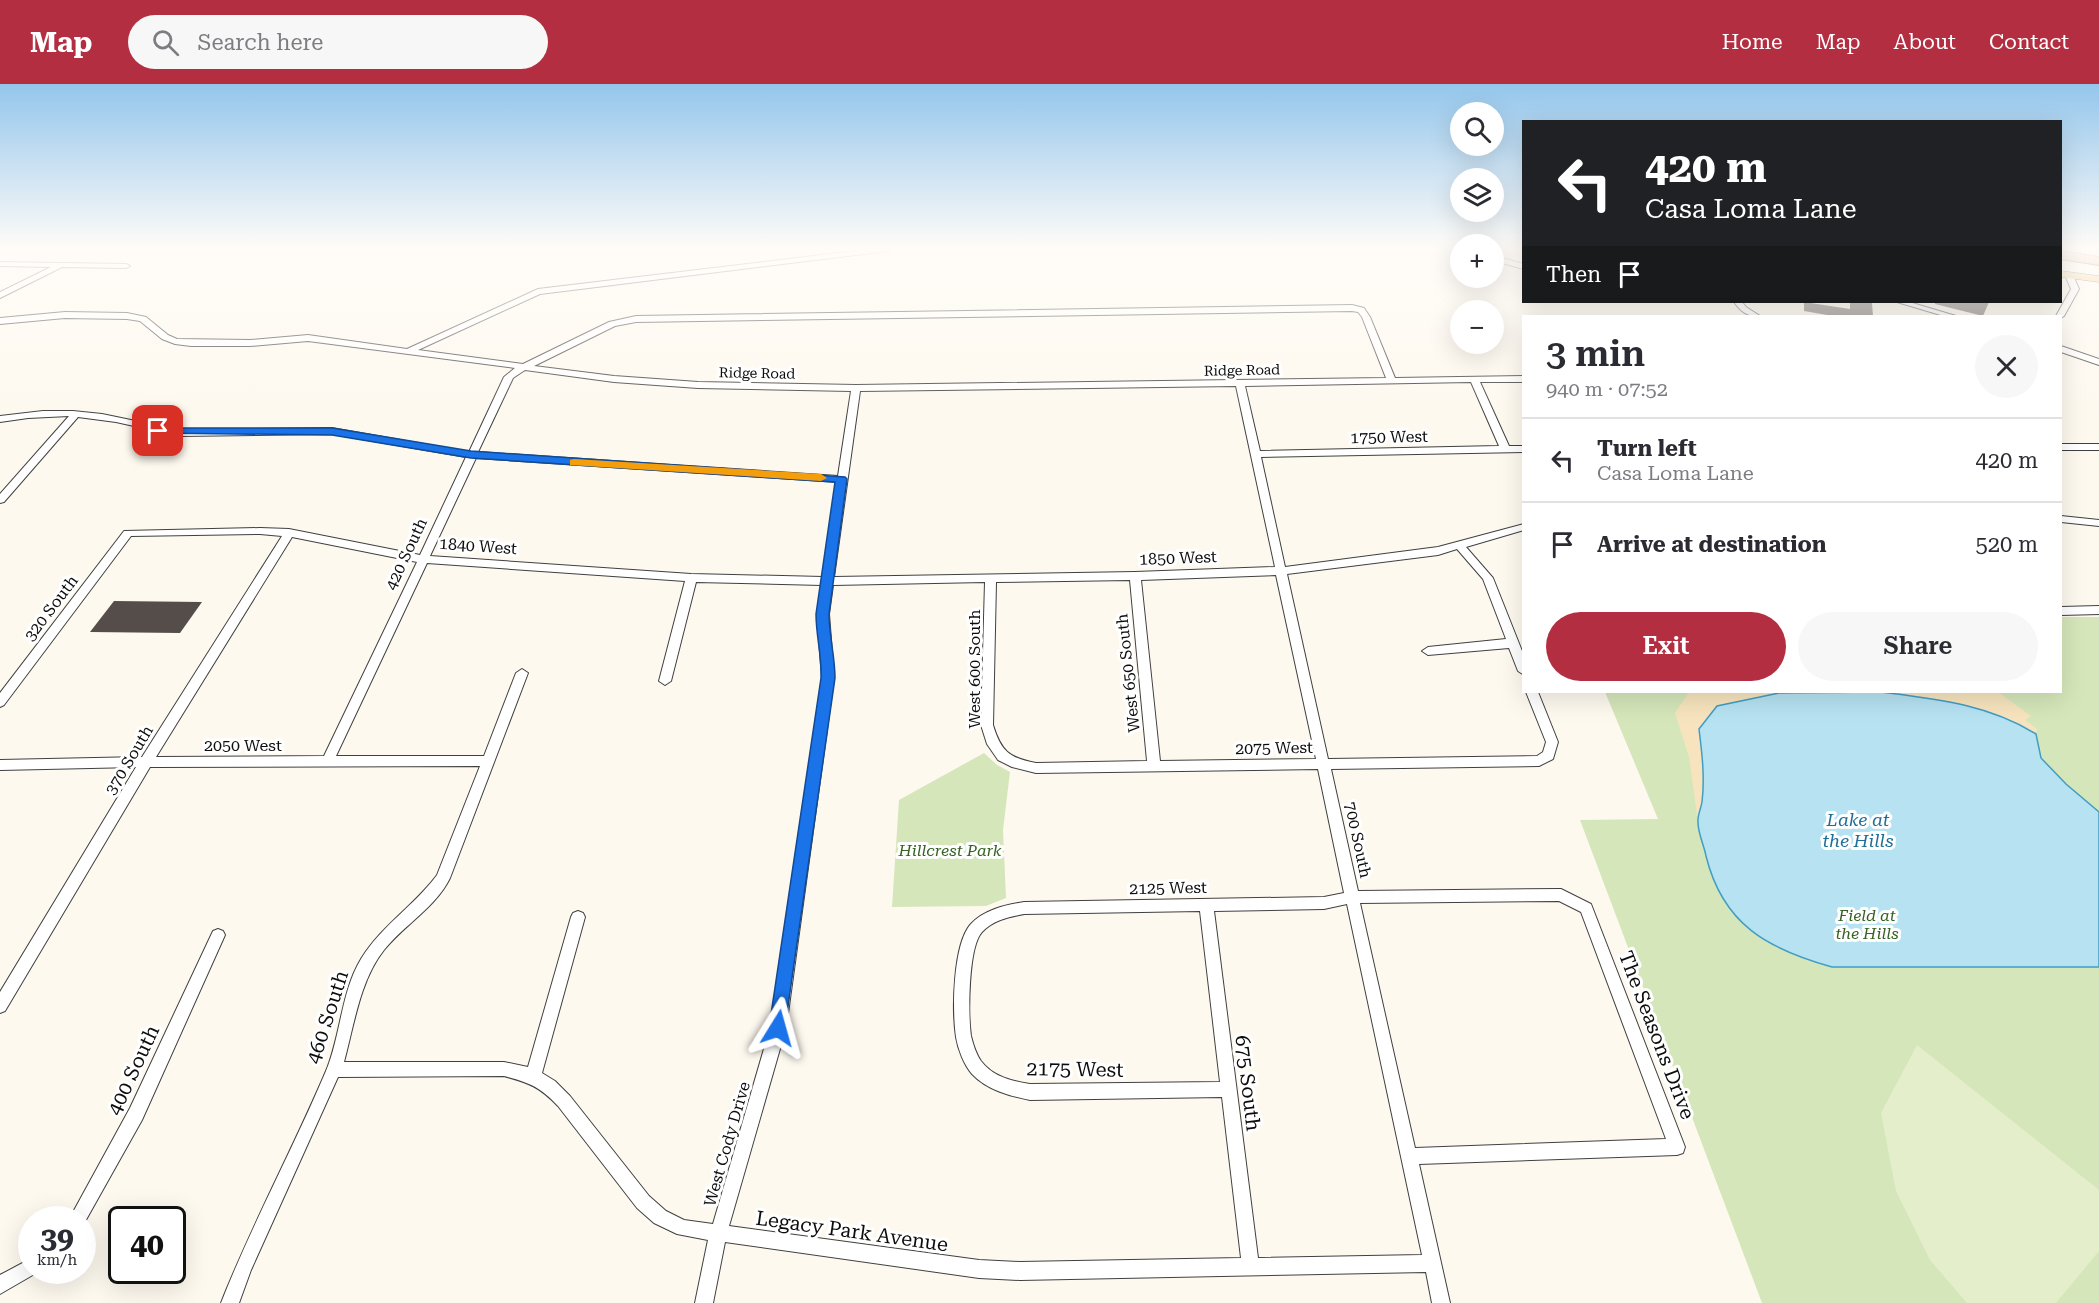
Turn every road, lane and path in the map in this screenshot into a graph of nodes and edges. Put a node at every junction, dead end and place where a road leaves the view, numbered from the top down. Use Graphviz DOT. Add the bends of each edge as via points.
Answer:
graph roads {
  1 [pos="508,306"];
  2 [pos="1741,306"];
  3 [pos="1915,306"];
  4 [pos="1754,315"];
  5 [pos="1948,315"];
  6 [pos="0,321"];
  7 [pos="2062,349"];
  8 [pos="407,352"];
  9 [pos="2099,362"];
  10 [pos="522,368"];
  11 [pos="1474,380"];
  12 [pos="1522,380"];
  13 [pos="1392,382"];
  14 [pos="1240,384"];
  15 [pos="856,388"];
  16 [pos="75,415"];
  17 [pos="0,419"];
  18 [pos="2062,447"];
  19 [pos="2099,447"];
  20 [pos="1522,449"];
  21 [pos="1506,450"];
  22 [pos="1255,454"];
  23 [pos="471,455"];
  24 [pos="841,479"];
  25 [pos="0,500"];
  26 [pos="2062,519"];
  27 [pos="2099,523"];
  28 [pos="1522,528"];
  29 [pos="128,533"];
  30 [pos="289,533"];
  31 [pos="1459,545"];
  32 [pos="422,559"];
  33 [pos="1281,571"];
  34 [pos="1135,576"];
  35 [pos="691,578"];
  36 [pos="991,579"];
  37 [pos="828,581"];
  38 [pos="2062,610"];
  39 [pos="2099,610"];
  40 [pos="1513,643"];
  41 [pos="1428,651"];
  42 [pos="1522,666"];
  43 [pos="522,672"];
  44 [pos="664,681"];
  45 [pos="1532,693"];
  46 [pos="0,702"];
  47 [pos="1001,757"];
  48 [pos="328,761"];
  49 [pos="487,761"];
  50 [pos="146,762"];
  51 [pos="1324,764"];
  52 [pos="0,765"];
  53 [pos="1154,767"];
  54 [pos="1353,897"];
  55 [pos="1206,905"];
  56 [pos="578,917"];
  57 [pos="986,920"];
  58 [pos="218,935"];
  59 [pos="0,1006"];
  60 [pos="334,1070"];
  61 [pos="533,1076"];
  62 [pos="1228,1089"];
  63 [pos="1409,1156"];
  64 [pos="86,1206"];
  65 [pos="718,1234"];
  66 [pos="1433,1263"];
  67 [pos="1250,1266"];
  68 [pos="18,1274"];
  69 [pos="0,1285"];
  70 [pos="230,1303"];
  71 [pos="704,1303"];
  72 [pos="1441,1303"];
  1 -- 8 [label="street"];
  2 -- 4 [label="street"];
  3 -- 5 [label="street"];
  6 -- 8 [label="street, Ridge Road" via="66,315 127,316 143,319 175,341 250,343 308,338"];
  7 -- 9 [label="street"];
  8 -- 10 [label="street, Ridge Road"];
  10 -- 13 [label="street" via="612,324 636,319 1352,308 1361,310 1366,317"];
  10 -- 15 [label="street, Ridge Road" via="698,385"];
  10 -- 23 [label="street, 420 South" via="509,377"];
  11 -- 12 [label="street, Ridge Road"];
  11 -- 13 [label="street, Ridge Road"];
  11 -- 21 [label="street"];
  13 -- 14 [label="street, Ridge Road"];
  14 -- 15 [label="street, Ridge Road"];
  14 -- 22 [label="street, 700 South"];
  15 -- 24 [label="street, West Cody Drive"];
  16 -- 17 [label="street"];
  16 -- 23 [label="street" via="117,419 179,433 332,431"];
  16 -- 25 [label="street"];
  18 -- 19 [label="street"];
  20 -- 21 [label="street, 1750 West"];
  21 -- 22 [label="street, 1750 West"];
  22 -- 33 [label="street, 700 South"];
  23 -- 24 [label="street"];
  23 -- 32 [label="street, 420 South"];
  24 -- 37 [label="street, West Cody Drive"];
  26 -- 27 [label="street"];
  28 -- 31 [label="street, 1850 West"];
  29 -- 30 [label="street, 1840 West"];
  29 -- 46 [label="street, 320 South"];
  30 -- 32 [label="street, 1840 West"];
  30 -- 50 [label="street, 370 South"];
  31 -- 33 [label="street, 1850 West"];
  31 -- 40 [label="street" via="1488,578"];
  32 -- 35 [label="street, 1840 West"];
  32 -- 48 [label="street, 420 South"];
  33 -- 34 [label="street, 1850 West"];
  33 -- 51 [label="street, 700 South"];
  34 -- 36 [label="street, 1850 West"];
  34 -- 53 [label="street, West 650 South"];
  35 -- 37 [label="street, 1840 West"];
  35 -- 44 [label="street"];
  36 -- 37 [label="street, 1850 West"];
  36 -- 47 [label="street, West 600 South" via="987,725 992,744"];
  37 -- 65 [label="street, West Cody Drive" via="823,614 828,678 778,1028"];
  38 -- 39 [label="street"];
  40 -- 41 [label="street"];
  40 -- 42 [label="street"];
  43 -- 49 [label="street, 460 South"];
  45 -- 51 [label="street, 2075 West" via="1552,742 1549,755 1539,761"];
  47 -- 53 [label="street, 2075 West" via="1036,768"];
  48 -- 49 [label="street, 2050 West"];
  48 -- 50 [label="street, 2050 West"];
  49 -- 60 [label="street, 460 South" via="443,878 366,964"];
  50 -- 52 [label="street, 2050 West"];
  50 -- 59 [label="street, 370 South"];
  51 -- 53 [label="street, 2075 West"];
  51 -- 54 [label="street, 700 South"];
  54 -- 55 [label="street, 2125 West" via="1324,903"];
  54 -- 63 [label="street, 700 South"];
  54 -- 63 [label="street, The Seasons Drive" via="1561,895 1586,908 1677,1147"];
  55 -- 57 [label="street, 2125 West" via="1024,908"];
  55 -- 62 [label="street, 675 South"];
  56 -- 61 [label="street"];
  57 -- 62 [label="street, 2175 West" via="972,934 965,958 964,1039 976,1067 1000,1086 1030,1092"];
  58 -- 64 [label="street, 400 South" via="136,1114"];
  60 -- 61 [label="street, Legacy Park Avenue" via="504,1070"];
  60 -- 70 [label="street, 460 South"];
  61 -- 65 [label="street, Legacy Park Avenue" via="564,1101 643,1202 660,1217 683,1228"];
  62 -- 67 [label="street, 675 South"];
  63 -- 66 [label="street, 700 South"];
  65 -- 67 [label="street, Legacy Park Avenue" via="979,1269"];
  65 -- 71 [label="street, West Cody Drive"];
  66 -- 67 [label="street, Legacy Park Avenue"];
  66 -- 72 [label="street, 700 South"];
  68 -- 69 [label="street"];
}
